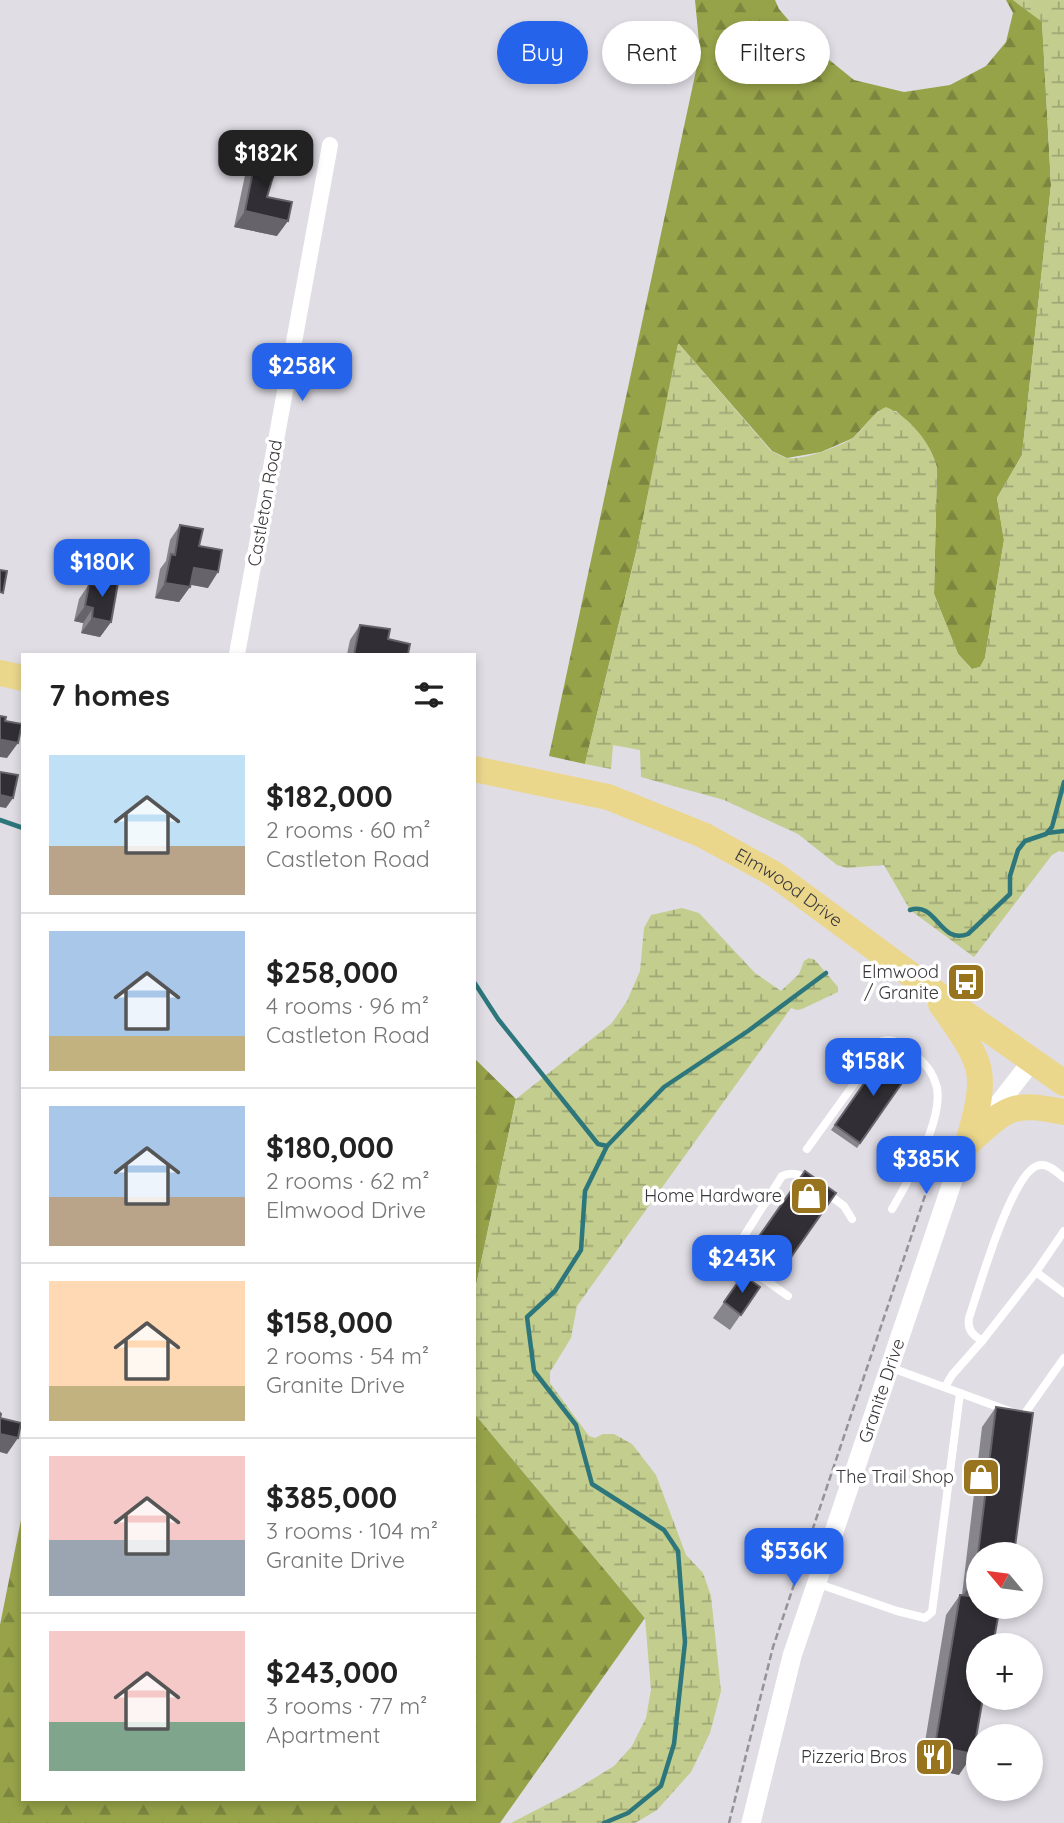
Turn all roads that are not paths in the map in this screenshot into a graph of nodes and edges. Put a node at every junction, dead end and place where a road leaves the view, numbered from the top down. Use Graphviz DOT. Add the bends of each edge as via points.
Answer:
graph roads {
  1 [pos="330,145"];
  2 [pos="237,653"];
  3 [pos="0,673"];
  4 [pos="21,678"];
  5 [pos="476,769"];
  6 [pos="930,989"];
  7 [pos="1032,1061"];
  8 [pos="1064,1083"];
  9 [pos="1064,1112"];
  10 [pos="960,1135"];
  11 [pos="807,1149"];
  12 [pos="1064,1178"];
  13 [pos="892,1209"];
  14 [pos="852,1219"];
  15 [pos="1064,1231"];
  16 [pos="1036,1272"];
  17 [pos="1064,1293"];
  18 [pos="788,1296"];
  19 [pos="982,1341"];
  20 [pos="1064,1357"];
  21 [pos="889,1367"];
  22 [pos="945,1387"];
  23 [pos="960,1393"];
  24 [pos="816,1583"];
  25 [pos="751,1823"];
  1 -- 2 [label="street, Castleton Road"];
  3 -- 4 [label="main road"];
  5 -- 6 [label="main road, Elmwood Drive" via="608,797 703,835 774,874"];
  6 -- 7 [label="main road, Elmwood Drive"];
  6 -- 10 [label="main road" via="973,1050 980,1068 979,1105"];
  7 -- 8 [label="main road, Elmwood Drive"];
  7 -- 10 [label="street, Granite Drive"];
  9 -- 10 [label="main road" via="1013,1108"];
  10 -- 21 [label="street, Granite Drive" via="956,1171"];
  11 -- 13 [label="lane" via="873,1056 882,1050 916,1056 926,1063 938,1097 936,1111 918,1163"];
  12 -- 19 [label="lane" via="1045,1165 1032,1167 1004,1214 969,1318 971,1332"];
  14 -- 18 [label="lane" via="844,1206 808,1178 782,1176 734,1254"];
  15 -- 16 [label="lane"];
  16 -- 17 [label="lane"];
  16 -- 19 [label="lane"];
  19 -- 22 [label="lane"];
  20 -- 23 [label="lane" via="1023,1416"];
  21 -- 22 [label="lane"];
  21 -- 24 [label="street, Granite Drive"];
  22 -- 23 [label="lane"];
  23 -- 24 [label="lane" via="932,1612 925,1618"];
  24 -- 25 [label="street, Granite Drive" via="785,1680"];
}
